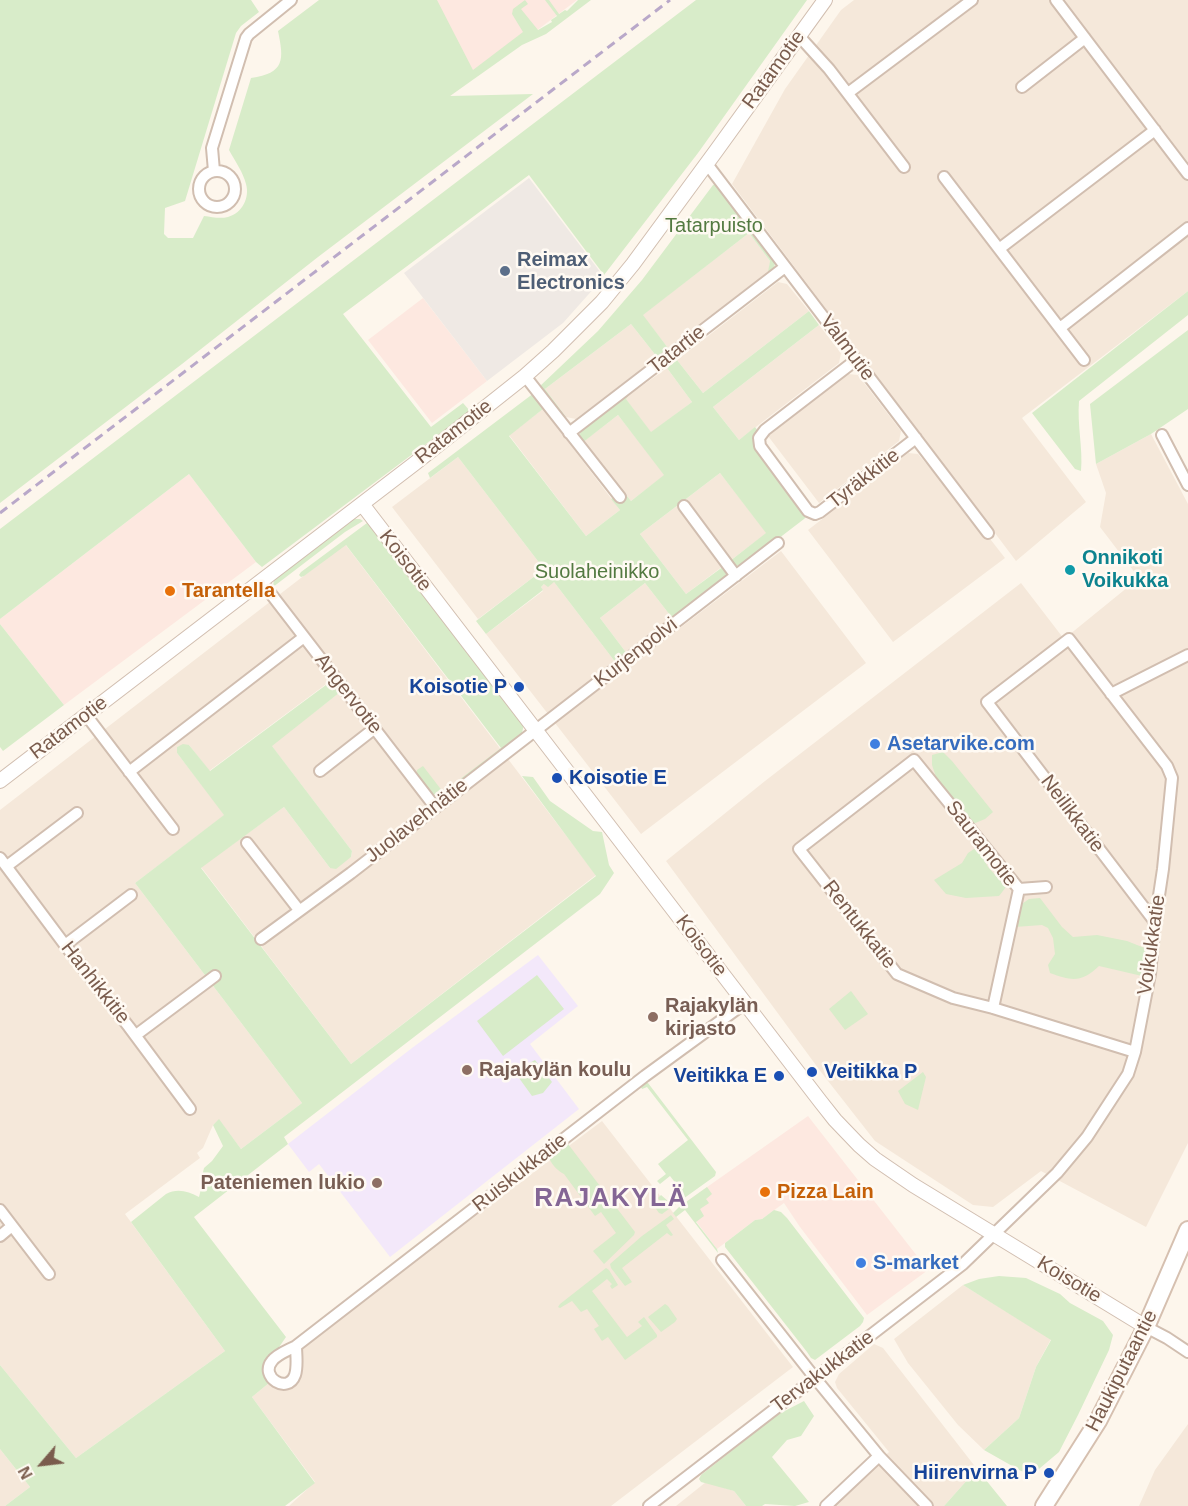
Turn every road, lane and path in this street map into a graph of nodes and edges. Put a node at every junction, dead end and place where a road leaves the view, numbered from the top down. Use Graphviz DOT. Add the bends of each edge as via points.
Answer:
graph roads {
  1 [pos="291,0"];
  2 [pos="825,0"];
  3 [pos="972,0"];
  4 [pos="1056,0"];
  5 [pos="799,36"];
  6 [pos="1085,38"];
  7 [pos="1022,87"];
  8 [pos="848,93"];
  9 [pos="1155,130"];
  10 [pos="707,164"];
  11 [pos="904,167"];
  12 [pos="214,171"];
  13 [pos="1188,174"];
  14 [pos="944,177"];
  15 [pos="1188,228"];
  16 [pos="999,249"];
  17 [pos="785,267"];
  18 [pos="1060,328"];
  19 [pos="856,360"];
  20 [pos="1084,360"];
  21 [pos="525,376"];
  22 [pos="569,433"];
  23 [pos="1162,435"];
  24 [pos="916,438"];
  25 [pos="1188,485"];
  26 [pos="620,497"];
  27 [pos="362,504"];
  28 [pos="684,506"];
  29 [pos="988,533"];
  30 [pos="778,543"];
  31 [pos="736,576"];
  32 [pos="261,581"];
  33 [pos="304,637"];
  34 [pos="1069,639"];
  35 [pos="1188,655"];
  36 [pos="1112,694"];
  37 [pos="86,715"];
  38 [pos="375,728"];
  39 [pos="536,730"];
  40 [pos="914,760"];
  41 [pos="320,771"];
  42 [pos="129,772"];
  43 [pos="0,781"];
  44 [pos="435,807"];
  45 [pos="77,813"];
  46 [pos="173,829"];
  47 [pos="247,843"];
  48 [pos="3,862"];
  49 [pos="1046,887"];
  50 [pos="1019,890"];
  51 [pos="131,895"];
  52 [pos="299,910"];
  53 [pos="1155,922"];
  54 [pos="261,939"];
  55 [pos="65,945"];
  56 [pos="215,975"];
  57 [pos="745,1003"];
  58 [pos="993,1008"];
  59 [pos="136,1035"];
  60 [pos="1135,1052"];
  61 [pos="190,1109"];
  62 [pos="0,1210"];
  63 [pos="12,1226"];
  64 [pos="1188,1230"];
  65 [pos="994,1234"];
  66 [pos="0,1236"];
  67 [pos="722,1260"];
  68 [pos="49,1274"];
  69 [pos="1146,1327"];
  70 [pos="296,1346"];
  71 [pos="1188,1352"];
  72 [pos="815,1378"];
  73 [pos="879,1456"];
  74 [pos="649,1506"];
  75 [pos="826,1506"];
  76 [pos="927,1506"];
  77 [pos="1044,1506"];
  1 -- 12 [label="street" via="246,38 212,148"];
  2 -- 5 [label="street, Ratamotie"];
  3 -- 8 [label="street"];
  4 -- 6 [label="street"];
  5 -- 8 [label="street"];
  5 -- 10 [label="street, Ratamotie"];
  6 -- 7 [label="street"];
  6 -- 9 [label="street"];
  8 -- 11 [label="street"];
  9 -- 13 [label="street"];
  9 -- 16 [label="street"];
  10 -- 17 [label="street, Valmutie"];
  10 -- 21 [label="street, Ratamotie" via="602,302"];
  14 -- 16 [label="street"];
  15 -- 18 [label="street"];
  16 -- 18 [label="street"];
  17 -- 19 [label="street, Valmutie"];
  17 -- 22 [label="street, Tatartie"];
  18 -- 20 [label="street"];
  19 -- 24 [label="street, Valmutie"];
  19 -- 24 [label="street, Tyräkkitie" via="759,438 760,446 808,511 820,512"];
  21 -- 22 [label="street"];
  21 -- 27 [label="street, Ratamotie"];
  22 -- 26 [label="street"];
  23 -- 25 [label="street"];
  24 -- 29 [label="street, Valmutie"];
  27 -- 32 [label="street, Ratamotie"];
  27 -- 39 [label="street, Koisotie"];
  28 -- 31 [label="street"];
  30 -- 31 [label="street, Kurjenpolvi"];
  31 -- 39 [label="street, Kurjenpolvi"];
  32 -- 33 [label="street, Angervotie"];
  32 -- 37 [label="street, Ratamotie"];
  33 -- 38 [label="street, Angervotie"];
  33 -- 42 [label="street"];
  34 -- 36 [label="street, Voikukkatie"];
  34 -- 53 [label="street, Neilikkatie" via="987,702"];
  35 -- 36 [label="street"];
  36 -- 53 [label="street, Voikukkatie" via="1172,778"];
  37 -- 42 [label="street"];
  37 -- 43 [label="street, Ratamotie"];
  38 -- 41 [label="street"];
  38 -- 44 [label="street, Angervotie"];
  39 -- 44 [label="street, Juolavehnätie"];
  39 -- 57 [label="street, Koisotie"];
  40 -- 50 [label="street, Sauramotie"];
  40 -- 58 [label="street, Rentukkatie" via="799,849 897,974 953,998"];
  42 -- 46 [label="street"];
  44 -- 52 [label="street, Juolavehnätie"];
  45 -- 48 [label="street"];
  47 -- 52 [label="street"];
  48 -- 55 [label="street, Hanhikkitie"];
  49 -- 50 [label="street"];
  50 -- 58 [label="street, Sauramotie"];
  51 -- 55 [label="street"];
  52 -- 54 [label="street, Juolavehnätie"];
  53 -- 60 [label="street, Voikukkatie"];
  55 -- 59 [label="street, Hanhikkitie"];
  56 -- 59 [label="street"];
  57 -- 65 [label="street, Koisotie" via="830,1114 859,1145 913,1185"];
  57 -- 70 [label="street, Ruiskukkatie"];
  58 -- 60 [label="street, Rentukkatie"];
  59 -- 61 [label="street, Hanhikkitie"];
  60 -- 65 [label="street, Voikukkatie" via="1128,1074 1087,1137 1057,1173"];
  62 -- 63 [label="street"];
  63 -- 66 [label="street"];
  63 -- 68 [label="street"];
  64 -- 69 [label="main road, Haukiputaantie"];
  65 -- 69 [label="street, Koisotie"];
  65 -- 72 [label="street, Tervakukkatie" via="963,1264"];
  67 -- 72 [label="street"];
  69 -- 71 [label="street"];
  69 -- 77 [label="main road, Haukiputaantie" via="1098,1420"];
  72 -- 73 [label="street"];
  72 -- 74 [label="street, Tervakukkatie"];
  73 -- 75 [label="street"];
  73 -- 76 [label="street"];
}
